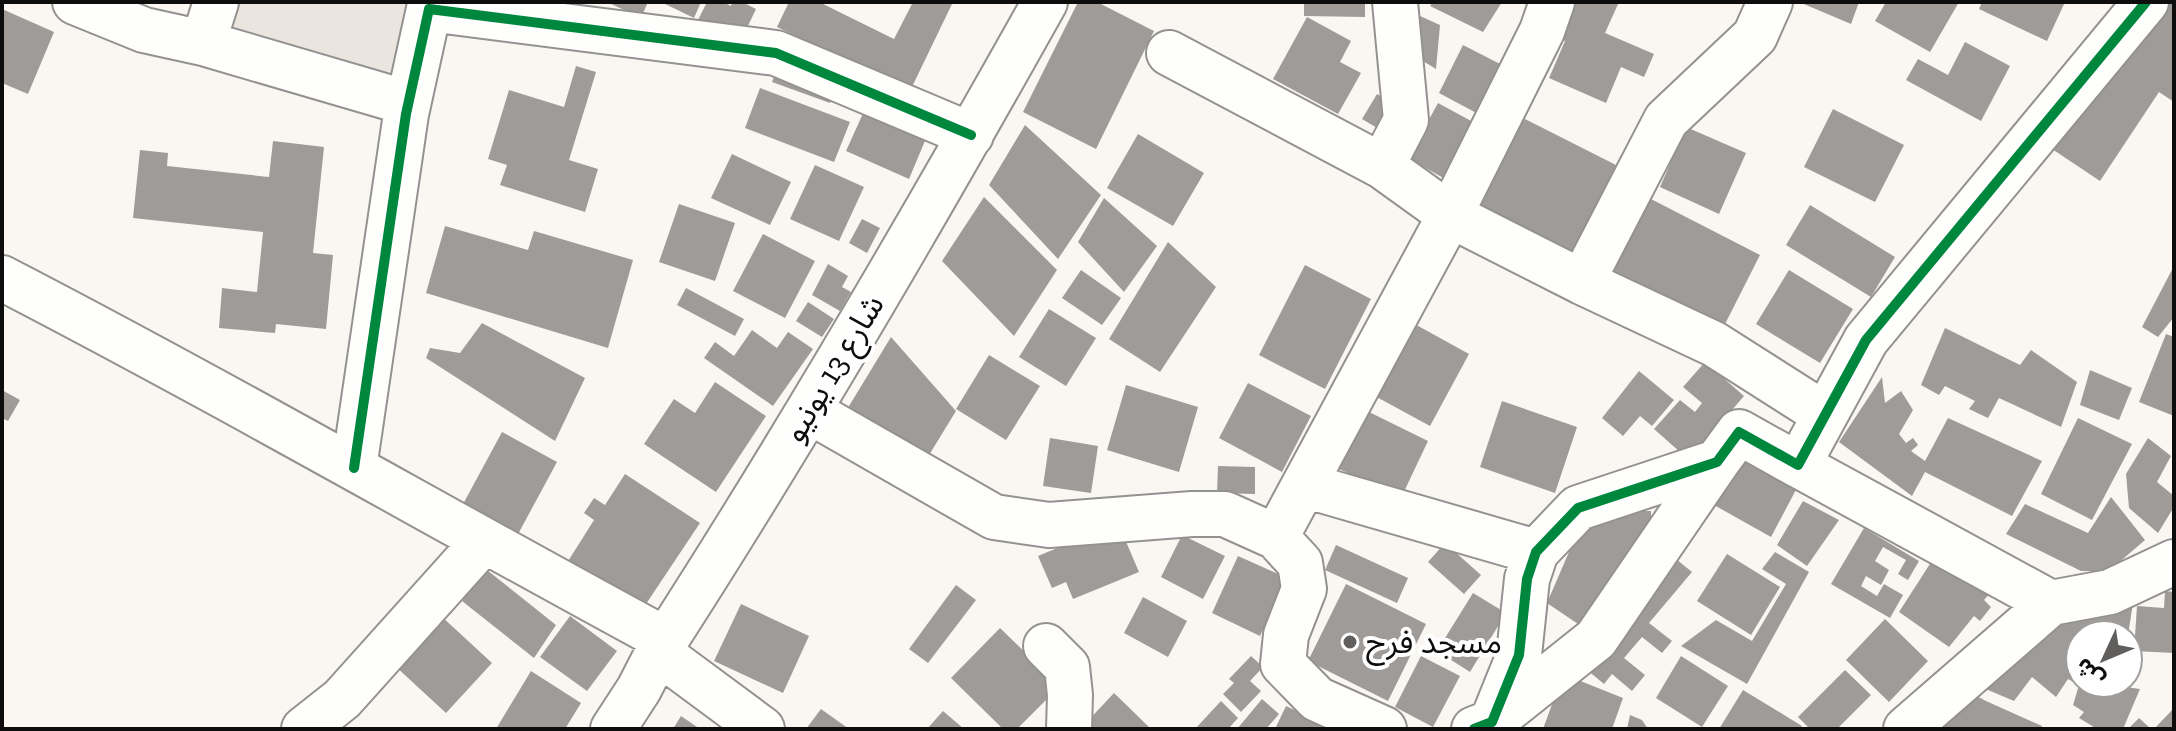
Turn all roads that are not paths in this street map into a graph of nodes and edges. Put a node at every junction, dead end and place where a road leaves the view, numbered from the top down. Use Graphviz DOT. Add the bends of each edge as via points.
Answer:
graph roads {
  1 [pos="75,2"];
  2 [pos="216,2"];
  3 [pos="1045,2"];
  4 [pos="1395,2"];
  5 [pos="1552,2"];
  6 [pos="1770,2"];
  7 [pos="2146,2"];
  8 [pos="430,6"];
  9 [pos="550,13"];
  10 [pos="203,43"];
  11 [pos="1169,53"];
  12 [pos="408,103"];
  13 [pos="971,135"];
  14 [pos="1382,166"];
  15 [pos="1450,215"];
  16 [pos="2,278"];
  17 [pos="1582,282"];
  18 [pos="1772,383"];
  19 [pos="809,411"];
  20 [pos="1824,414"];
  21 [pos="1728,447"];
  22 [pos="1798,465"];
  23 [pos="354,468"];
  24 [pos="1304,485"];
  25 [pos="1276,537"];
  26 [pos="483,542"];
  27 [pos="1536,552"];
  28 [pos="2174,562"];
  29 [pos="2051,603"];
  30 [pos="662,646"];
  31 [pos="1046,646"];
  32 [pos="1483,726"];
  33 [pos="304,729"];
  34 [pos="613,729"];
  35 [pos="762,729"];
  36 [pos="1069,729"];
  37 [pos="1384,729"];
  38 [pos="1906,729"];
  1 -- 10 [label="street" via="144,30"];
  2 -- 10 [label="street"];
  3 -- 13 [label="street, شارع 13 يونيو"];
  4 -- 14 [label="street" via="1406,120"];
  5 -- 15 [label="street"];
  6 -- 17 [label="street" via="1755,36 1666,120"];
  7 -- 20 [label="street" via="1866,340"];
  8 -- 9 [label="street"];
  8 -- 12 [label="street"];
  9 -- 13 [label="street" via="776,53"];
  10 -- 12 [label="street"];
  11 -- 14 [label="street"];
  12 -- 23 [label="street"];
  13 -- 19 [label="street, شارع 13 يونيو"];
  14 -- 15 [label="street"];
  15 -- 17 [label="street"];
  15 -- 24 [label="street"];
  16 -- 23 [label="street"];
  17 -- 18 [label="street" via="1714,344"];
  18 -- 20 [label="street"];
  18 -- 21 [label="street"];
  19 -- 25 [label="street" via="994,517 1049,525 1225,514"];
  19 -- 30 [label="street, شارع 13 يونيو"];
  20 -- 22 [label="street"];
  21 -- 22 [label="street"];
  21 -- 27 [label="street" via="1578,508"];
  21 -- 32 [label="street" via="1596,639"];
  22 -- 29 [label="street"];
  23 -- 26 [label="street"];
  24 -- 25 [label="street"];
  24 -- 27 [label="street"];
  25 -- 37 [label="street" via="1300,563 1304,589 1286,635 1283,664 1317,699"];
  26 -- 30 [label="street"];
  26 -- 33 [label="street" via="342,699"];
  27 -- 32 [label="street" via="1527,579 1519,655"];
  28 -- 29 [label="street" via="2110,592"];
  29 -- 38 [label="street"];
  30 -- 34 [label="street, شارع 13 يونيو"];
  30 -- 35 [label="street"];
  31 -- 36 [label="street" via="1067,667"];
}
